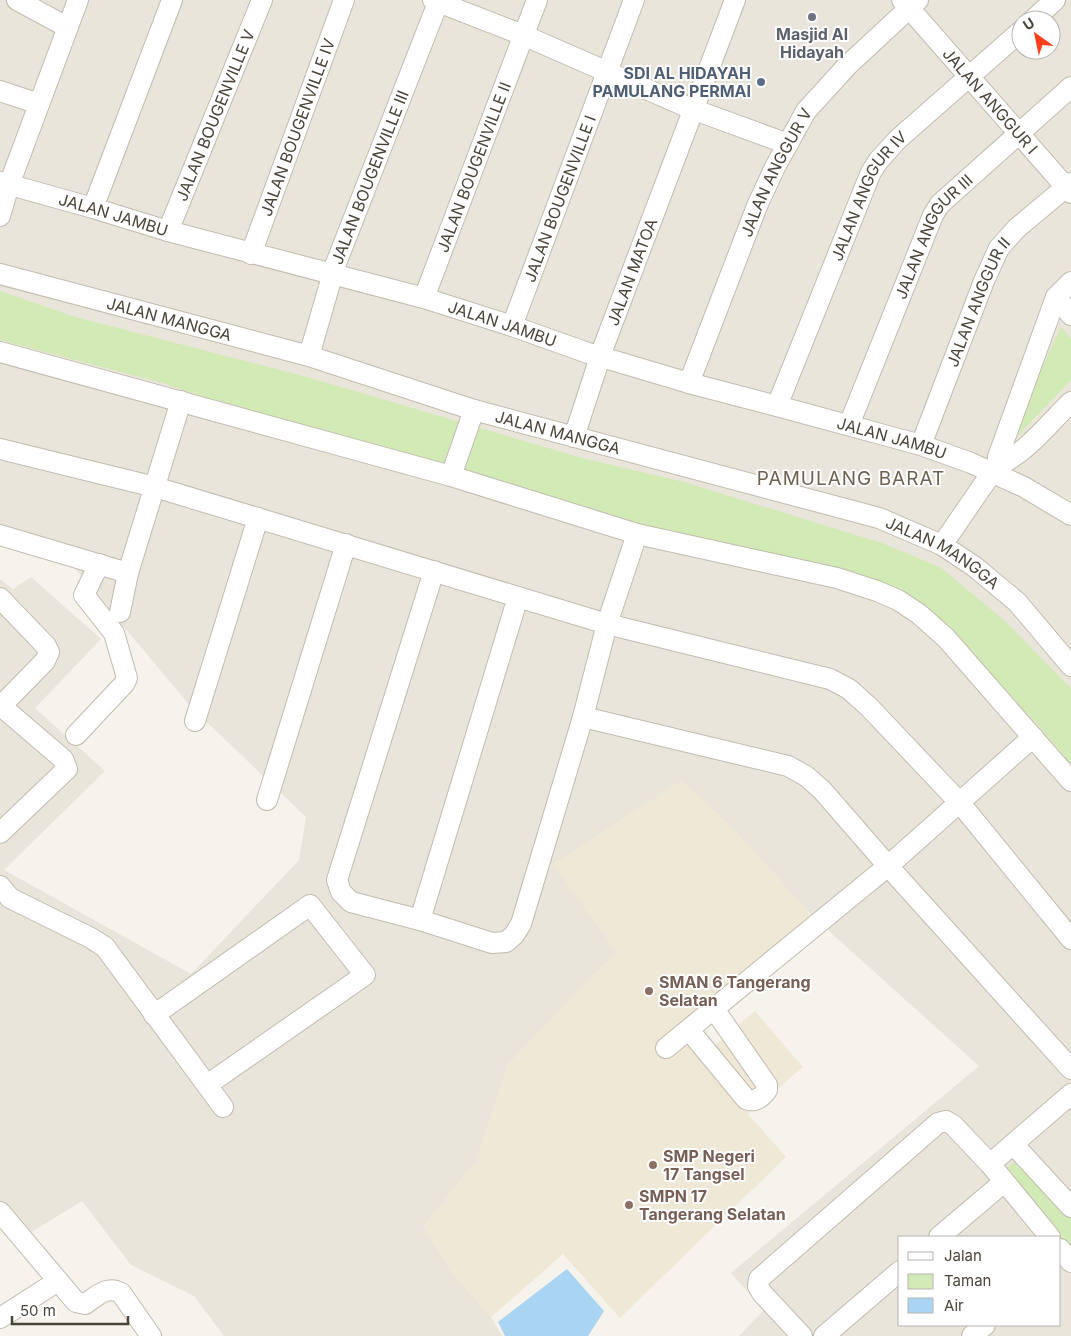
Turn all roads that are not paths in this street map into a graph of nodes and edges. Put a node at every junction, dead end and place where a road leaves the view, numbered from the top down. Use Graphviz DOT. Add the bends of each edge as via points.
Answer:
graph roads {
  1 [pos="17,0"];
  2 [pos="78,0"];
  3 [pos="172,0"];
  4 [pos="262,0"];
  5 [pos="344,0"];
  6 [pos="536,0"];
  7 [pos="634,0"];
  8 [pos="735,0"];
  9 [pos="1055,0"];
  10 [pos="436,1"];
  11 [pos="910,2"];
  12 [pos="1044,10"];
  13 [pos="67,27"];
  14 [pos="523,36"];
  15 [pos="1011,40"];
  16 [pos="607,72"];
  17 [pos="970,77"];
  18 [pos="1071,87"];
  19 [pos="0,91"];
  20 [pos="39,104"];
  21 [pos="692,109"];
  22 [pos="1019,133"];
  23 [pos="788,144"];
  24 [pos="5,184"];
  25 [pos="1069,188"];
  26 [pos="93,208"];
  27 [pos="0,216"];
  28 [pos="168,231"];
  29 [pos="251,254"];
  30 [pos="0,274"];
  31 [pos="332,274"];
  32 [pos="1071,282"];
  33 [pos="1056,297"];
  34 [pos="424,298"];
  35 [pos="1071,315"];
  36 [pos="512,326"];
  37 [pos="0,352"];
  38 [pos="309,356"];
  39 [pos="600,357"];
  40 [pos="689,383"];
  41 [pos="181,401"];
  42 [pos="1071,402"];
  43 [pos="777,406"];
  44 [pos="474,410"];
  45 [pos="849,425"];
  46 [pos="574,437"];
  47 [pos="921,446"];
  48 [pos="0,449"];
  49 [pos="994,469"];
  50 [pos="451,476"];
  51 [pos="155,487"];
  52 [pos="1071,515"];
  53 [pos="258,518"];
  54 [pos="637,534"];
  55 [pos="0,535"];
  56 [pos="346,544"];
  57 [pos="942,545"];
  58 [pos="99,564"];
  59 [pos="434,571"];
  60 [pos="128,573"];
  61 [pos="518,597"];
  62 [pos="0,598"];
  63 [pos="120,612"];
  64 [pos="607,624"];
  65 [pos="1071,666"];
  66 [pos="0,706"];
  67 [pos="583,716"];
  68 [pos="195,721"];
  69 [pos="76,735"];
  70 [pos="1034,737"];
  71 [pos="1071,781"];
  72 [pos="267,800"];
  73 [pos="960,803"];
  74 [pos="0,832"];
  75 [pos="888,866"];
  76 [pos="3,897"];
  77 [pos="420,920"];
  78 [pos="1071,939"];
  79 [pos="714,1009"];
  80 [pos="154,1015"];
  81 [pos="689,1030"];
  82 [pos="666,1048"];
  83 [pos="1071,1069"];
  84 [pos="207,1085"];
  85 [pos="1071,1094"];
  86 [pos="223,1107"];
  87 [pos="1013,1144"];
  88 [pos="990,1164"];
  89 [pos="1004,1182"];
  90 [pos="1071,1207"];
  91 [pos="3,1219"];
  92 [pos="940,1236"];
  93 [pos="1049,1236"];
  94 [pos="898,1273"];
  95 [pos="58,1281"];
  96 [pos="0,1318"];
  97 [pos="984,1326"];
  98 [pos="151,1336"];
  99 [pos="802,1336"];
  100 [pos="824,1336"];
  101 [pos="972,1336"];
  1 -- 13 [label="street"];
  2 -- 13 [label="street"];
  3 -- 26 [label="street"];
  4 -- 28 [label="street, JALAN BOUGENVILLE V"];
  5 -- 29 [label="street, JALAN BOUGENVILLE IV"];
  6 -- 14 [label="street, JALAN BOUGENVILLE II"];
  7 -- 16 [label="street, JALAN BOUGENVILLE I"];
  8 -- 21 [label="street, JALAN MATOA"];
  9 -- 12 [label="street"];
  10 -- 14 [label="street"];
  10 -- 31 [label="street, JALAN BOUGENVILLE III"];
  11 -- 17 [label="street, JALAN ANGGUR I"];
  11 -- 23 [label="street, JALAN ANGGUR V" via="816,99"];
  13 -- 20 [label="street"];
  14 -- 16 [label="street"];
  14 -- 34 [label="street, JALAN BOUGENVILLE II"];
  15 -- 17 [label="street, JALAN ANGGUR IV"];
  16 -- 21 [label="street"];
  16 -- 36 [label="street, JALAN BOUGENVILLE I"];
  17 -- 22 [label="street, JALAN ANGGUR I"];
  17 -- 43 [label="street, JALAN ANGGUR IV" via="897,140 870,172"];
  18 -- 22 [label="street, JALAN ANGGUR III"];
  19 -- 20 [label="street"];
  20 -- 24 [label="street"];
  21 -- 23 [label="street"];
  21 -- 39 [label="street, JALAN MATOA"];
  22 -- 25 [label="street, JALAN ANGGUR I"];
  22 -- 45 [label="street, JALAN ANGGUR III" via="948,196 933,215"];
  23 -- 40 [label="street, JALAN ANGGUR V" via="758,206"];
  24 -- 26 [label="street, JALAN JAMBU"];
  24 -- 27 [label="street"];
  25 -- 47 [label="street, JALAN ANGGUR II" via="1017,228 999,248"];
  26 -- 28 [label="street, JALAN JAMBU"];
  28 -- 29 [label="street, JALAN JAMBU"];
  29 -- 31 [label="street, JALAN JAMBU"];
  30 -- 38 [label="street, JALAN MANGGA"];
  31 -- 34 [label="street, JALAN JAMBU"];
  31 -- 38 [label="street, JALAN BOUGENVILLE III"];
  32 -- 33 [label="street"];
  33 -- 35 [label="street"];
  33 -- 49 [label="street"];
  34 -- 36 [label="street, JALAN JAMBU"];
  36 -- 39 [label="street, JALAN JAMBU"];
  37 -- 41 [label="street"];
  38 -- 44 [label="street, JALAN MANGGA"];
  39 -- 40 [label="street, JALAN JAMBU"];
  39 -- 46 [label="street, JALAN MATOA"];
  40 -- 43 [label="street, JALAN JAMBU"];
  41 -- 50 [label="street"];
  41 -- 51 [label="street"];
  42 -- 49 [label="street" via="1022,451"];
  43 -- 45 [label="street, JALAN JAMBU"];
  44 -- 46 [label="street, JALAN MANGGA"];
  44 -- 50 [label="street"];
  45 -- 47 [label="street, JALAN JAMBU"];
  46 -- 57 [label="street, JALAN MANGGA" via="866,514"];
  47 -- 49 [label="street, JALAN JAMBU"];
  48 -- 51 [label="street"];
  49 -- 52 [label="street, JALAN JAMBU"];
  49 -- 57 [label="street"];
  50 -- 54 [label="street"];
  51 -- 53 [label="street"];
  51 -- 60 [label="street"];
  53 -- 56 [label="street"];
  53 -- 68 [label="street"];
  54 -- 64 [label="street"];
  54 -- 70 [label="street" via="837,578 898,600 946,638"];
  55 -- 58 [label="street"];
  56 -- 59 [label="street"];
  56 -- 72 [label="street"];
  57 -- 65 [label="street, JALAN MANGGA" via="1017,602"];
  58 -- 60 [label="street"];
  58 -- 69 [label="street" via="84,596 114,633 127,678"];
  59 -- 61 [label="street"];
  59 -- 77 [label="street" via="338,880 341,892 351,902"];
  60 -- 63 [label="street"];
  61 -- 64 [label="street"];
  61 -- 77 [label="street"];
  62 -- 66 [label="street" via="49,652 45,661"];
  64 -- 67 [label="street"];
  64 -- 73 [label="street" via="805,672 849,688"];
  66 -- 74 [label="street" via="63,759 67,769"];
  67 -- 75 [label="street" via="788,766 822,790"];
  67 -- 77 [label="street" via="521,924 514,935 506,942 492,943"];
  70 -- 71 [label="street"];
  70 -- 73 [label="street"];
  73 -- 75 [label="street"];
  73 -- 78 [label="street"];
  75 -- 79 [label="street"];
  75 -- 83 [label="street"];
  76 -- 80 [label="street" via="105,947"];
  79 -- 81 [label="street"];
  79 -- 81 [label="street" via="767,1086 760,1098 746,1100"];
  80 -- 84 [label="street"];
  80 -- 84 [label="street" via="310,906 365,974"];
  81 -- 82 [label="street"];
  84 -- 86 [label="street"];
  85 -- 87 [label="street"];
  87 -- 88 [label="street"];
  87 -- 90 [label="street"];
  88 -- 89 [label="street"];
  88 -- 99 [label="street" via="953,1125 946,1121 938,1122 759,1279 762,1293"];
  89 -- 92 [label="street"];
  89 -- 93 [label="street"];
  91 -- 95 [label="street"];
  94 -- 100 [label="street"];
  95 -- 96 [label="street"];
  95 -- 98 [label="street" via="81,1304 106,1290 121,1293"];
  97 -- 101 [label="street"];
}
